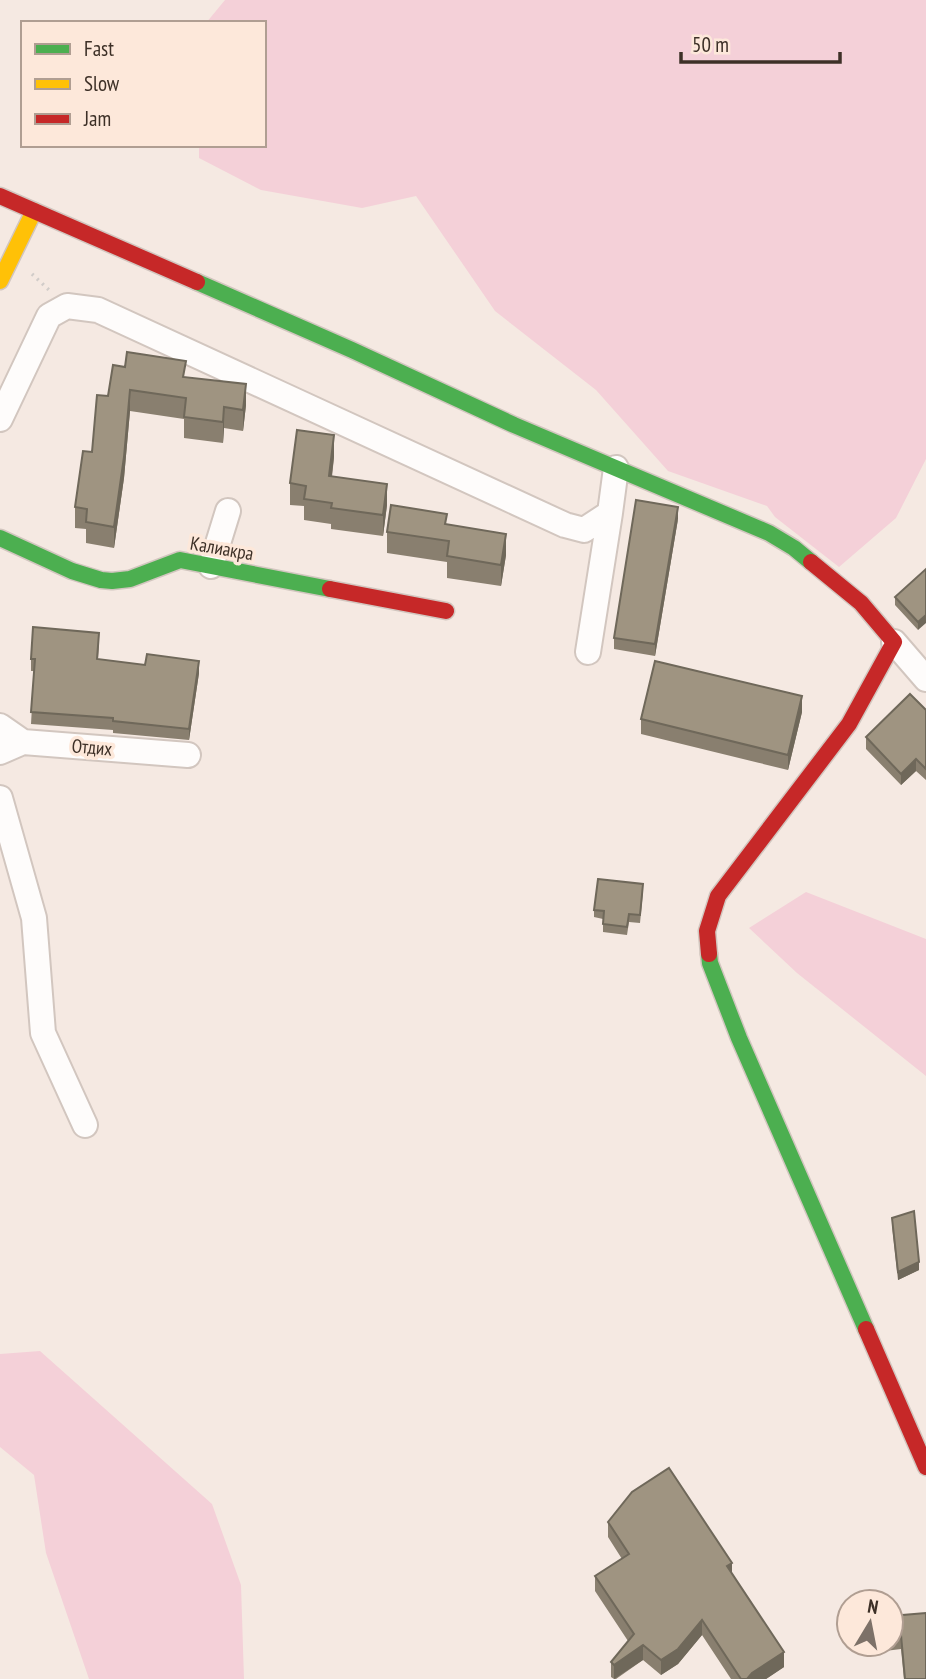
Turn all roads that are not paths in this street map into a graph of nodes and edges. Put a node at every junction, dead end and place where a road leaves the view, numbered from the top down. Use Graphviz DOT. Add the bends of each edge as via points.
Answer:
graph roads {
  1 [pos="0,196"];
  2 [pos="34,211"];
  3 [pos="0,281"];
  4 [pos="0,419"];
  5 [pos="616,468"];
  6 [pos="228,511"];
  7 [pos="610,513"];
  8 [pos="0,538"];
  9 [pos="211,566"];
  10 [pos="446,611"];
  11 [pos="894,642"];
  12 [pos="588,652"];
  13 [pos="926,679"];
  14 [pos="0,726"];
  15 [pos="23,742"];
  16 [pos="0,752"];
  17 [pos="188,755"];
  18 [pos="0,798"];
  19 [pos="85,1125"];
  20 [pos="926,1467"];
  1 -- 2 [label="street"];
  2 -- 3 [label="street"];
  2 -- 5 [label="street"];
  4 -- 7 [label="street" via="49,316 67,306 98,310 565,525 584,530"];
  5 -- 7 [label="street"];
  5 -- 11 [label="street" via="794,548 862,603"];
  6 -- 9 [label="street"];
  7 -- 12 [label="street"];
  8 -- 9 [label="street, Калиакра" via="83,577 110,582 144,575 180,560"];
  9 -- 10 [label="street, Калиакра"];
  11 -- 13 [label="street"];
  11 -- 20 [label="street" via="849,724 718,896 707,930 710,963 739,1038"];
  14 -- 15 [label="street"];
  15 -- 16 [label="street"];
  15 -- 17 [label="street, Отдих"];
  18 -- 19 [label="street" via="33,918 44,1033"];
}
